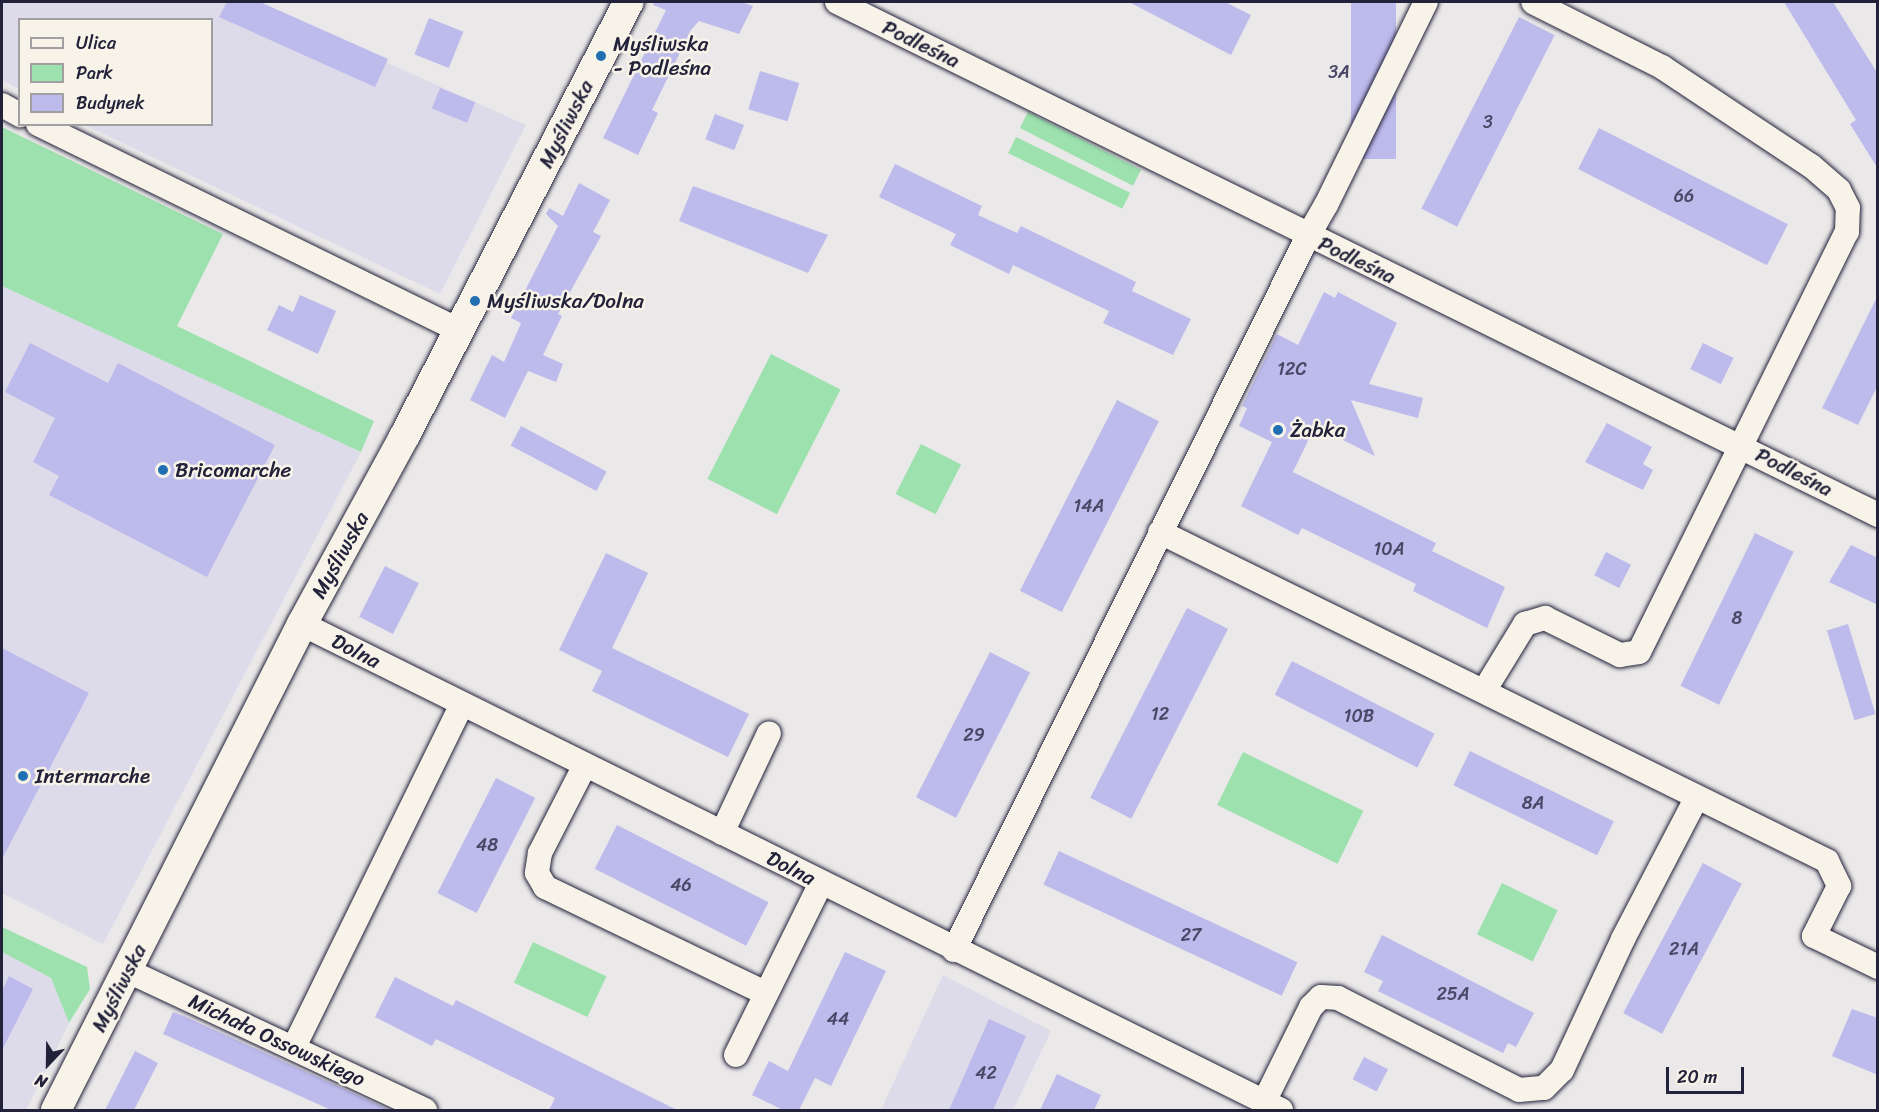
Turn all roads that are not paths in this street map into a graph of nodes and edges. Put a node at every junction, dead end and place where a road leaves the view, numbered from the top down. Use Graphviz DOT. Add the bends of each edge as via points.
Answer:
graph roads {
  1 [pos="629,2"];
  2 [pos="837,2"];
  3 [pos="1426,2"];
  4 [pos="1533,2"];
  5 [pos="2,105"];
  6 [pos="18,114"];
  7 [pos="42,126"];
  8 [pos="1309,234"];
  9 [pos="460,331"];
  10 [pos="1742,446"];
  11 [pos="1878,515"];
  12 [pos="1160,532"];
  13 [pos="302,624"];
  14 [pos="1484,691"];
  15 [pos="462,704"];
  16 [pos="770,733"];
  17 [pos="584,767"];
  18 [pos="1697,797"];
  19 [pos="722,833"];
  20 [pos="821,882"];
  21 [pos="954,950"];
  22 [pos="1878,967"];
  23 [pos="128,970"];
  24 [pos="765,993"];
  25 [pos="294,1047"];
  26 [pos="736,1055"];
  27 [pos="1273,1106"];
  28 [pos="56,1110"];
  29 [pos="425,1110"];
  1 -- 9 [label="street, Myśliwska"];
  2 -- 8 [label="street, Podleśna"];
  3 -- 8 [label="street"];
  4 -- 10 [label="street" via="1672,74 1811,166 1839,189 1848,208 1847,232"];
  5 -- 6 [label="street"];
  7 -- 9 [label="street"];
  8 -- 10 [label="street, Podleśna"];
  8 -- 12 [label="street"];
  9 -- 13 [label="street, Myśliwska"];
  10 -- 11 [label="street, Podleśna"];
  10 -- 14 [label="street" via="1639,652 1620,655 1545,618 1525,624"];
  12 -- 14 [label="street"];
  12 -- 21 [label="street"];
  13 -- 15 [label="street, Dolna"];
  13 -- 23 [label="street, Myśliwska"];
  14 -- 18 [label="street"];
  15 -- 17 [label="street, Dolna"];
  15 -- 25 [label="street"];
  16 -- 19 [label="street"];
  17 -- 19 [label="street, Dolna"];
  17 -- 24 [label="street" via="540,853 537,873 544,887"];
  18 -- 22 [label="street" via="1827,861 1839,886 1814,936"];
  18 -- 27 [label="street" via="1623,939 1562,1070 1544,1088 1519,1090 1338,998 1321,997 1311,1007"];
  19 -- 20 [label="street, Dolna"];
  20 -- 21 [label="street, Dolna"];
  20 -- 24 [label="street"];
  21 -- 27 [label="street, Dolna"];
  23 -- 25 [label="street, Michała Ossowskiego"];
  23 -- 28 [label="street, Myśliwska"];
  24 -- 26 [label="street"];
  25 -- 29 [label="street, Michała Ossowskiego"];
}
